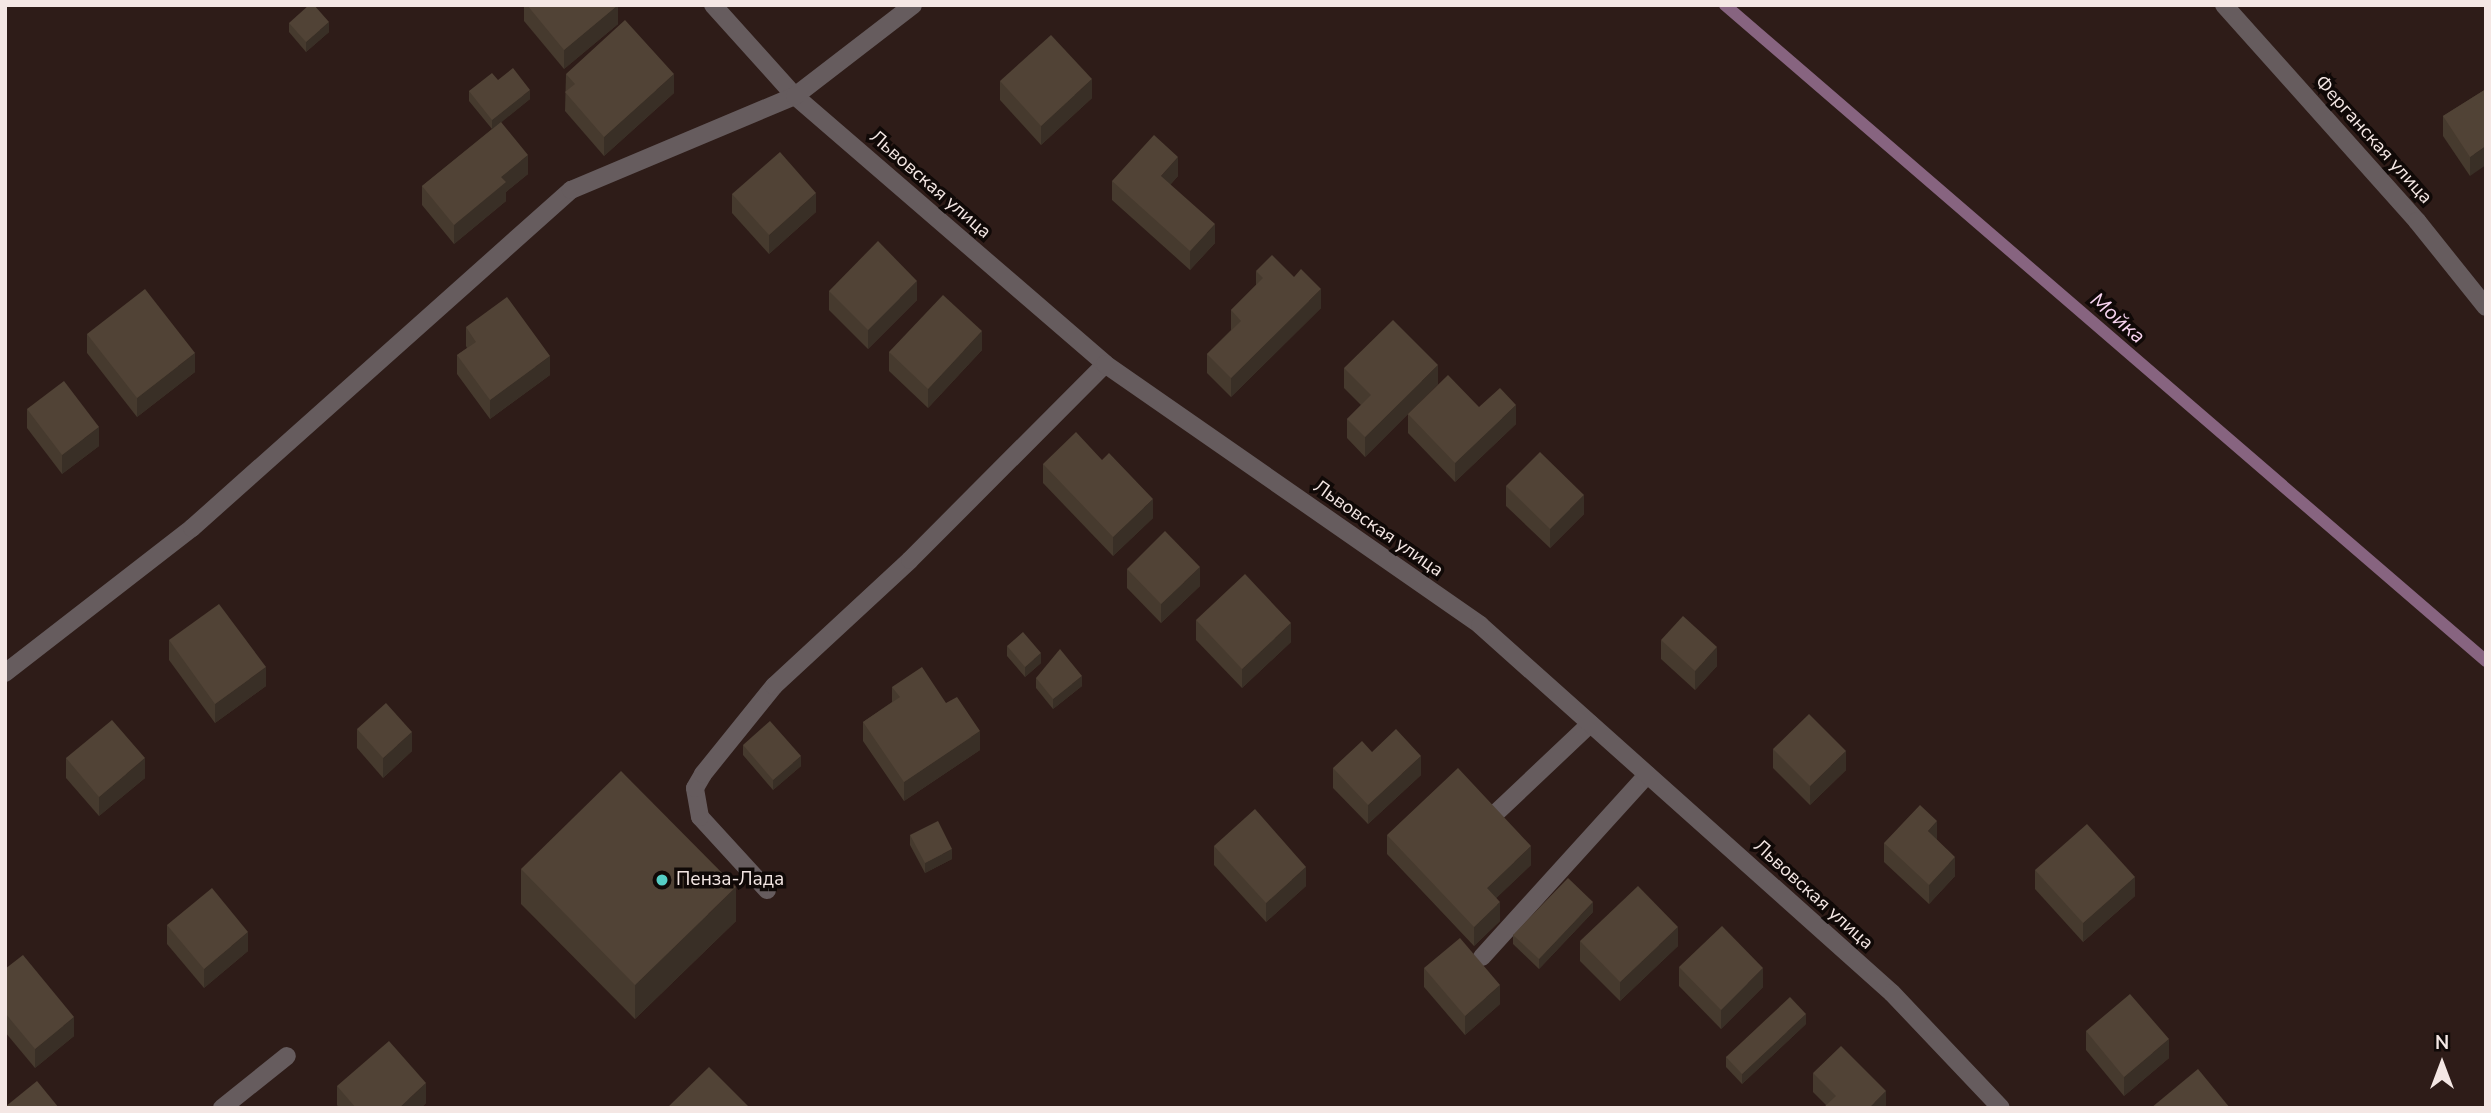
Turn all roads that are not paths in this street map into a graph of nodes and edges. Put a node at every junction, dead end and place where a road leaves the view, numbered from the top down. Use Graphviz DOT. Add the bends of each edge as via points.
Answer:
graph roads {
  1 [pos="713,5"];
  2 [pos="913,5"];
  3 [pos="2224,5"];
  4 [pos="794,96"];
  5 [pos="2486,307"];
  6 [pos="1105,364"];
  7 [pos="5,673"];
  8 [pos="1590,724"];
  9 [pos="1647,775"];
  10 [pos="1498,811"];
  11 [pos="767,890"];
  12 [pos="1482,957"];
  13 [pos="287,1056"];
  14 [pos="222,1108"];
  15 [pos="2001,1108"];
  1 -- 4 [label="street, Львовская улица"];
  2 -- 4 [label="street"];
  3 -- 5 [label="street, Ферганская улица" via="2417,221"];
  4 -- 6 [label="street, Львовская улица"];
  4 -- 7 [label="street" via="571,190 192,528"];
  6 -- 8 [label="street, Львовская улица" via="1480,625"];
  6 -- 11 [label="street" via="911,561 774,687 703,774 695,788 700,817"];
  8 -- 9 [label="street, Львовская улица"];
  8 -- 10 [label="street"];
  9 -- 12 [label="street"];
  9 -- 15 [label="street, Львовская улица" via="1892,993"];
  13 -- 14 [label="street"];
}
